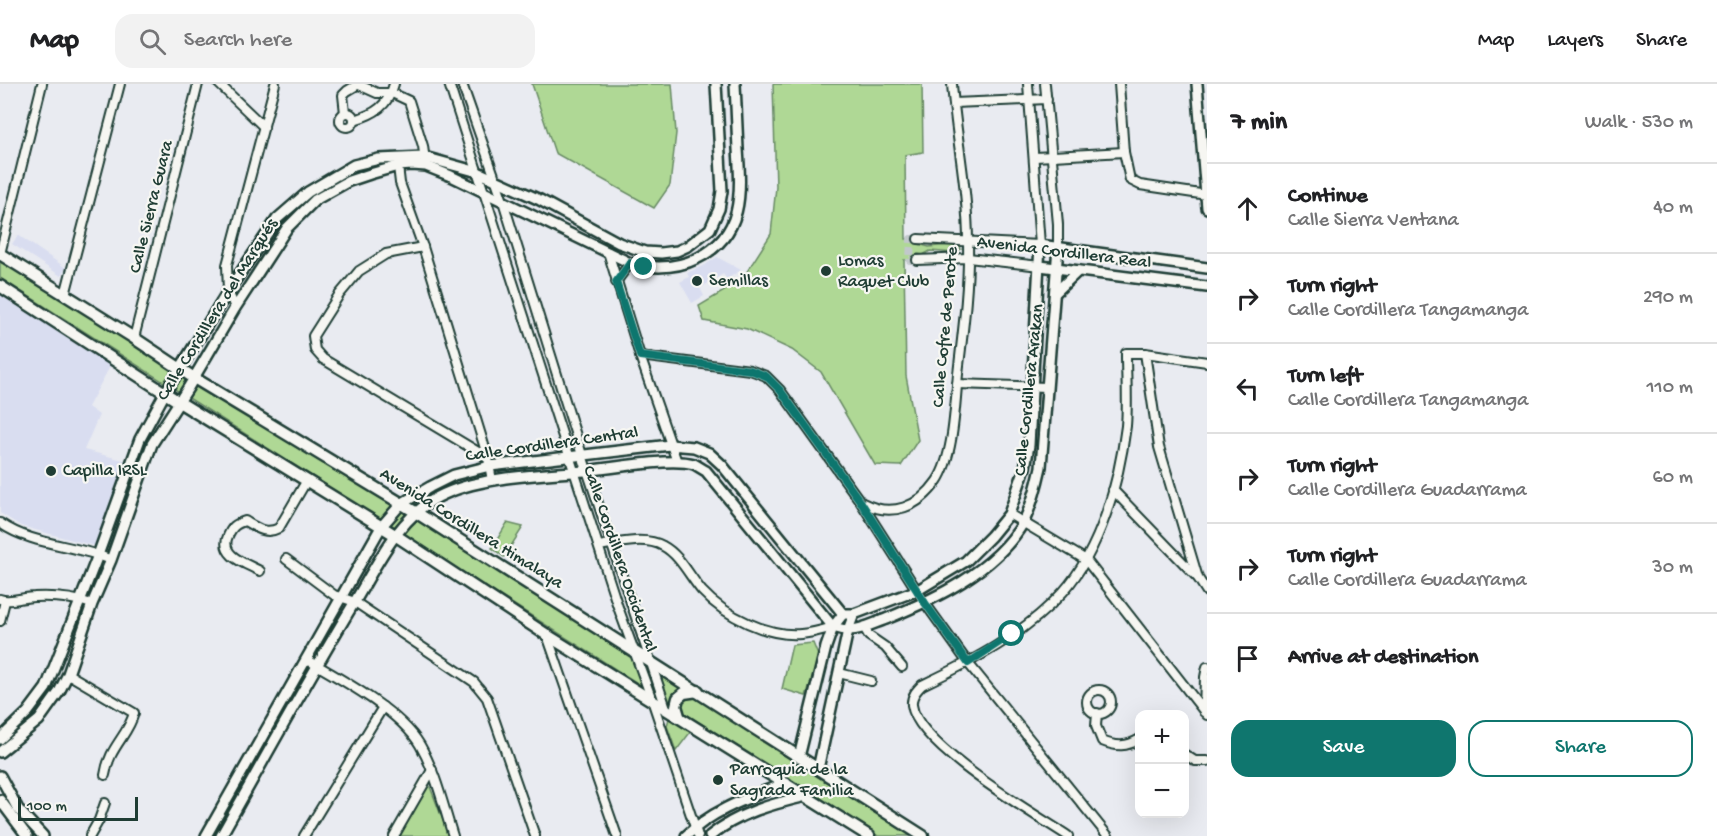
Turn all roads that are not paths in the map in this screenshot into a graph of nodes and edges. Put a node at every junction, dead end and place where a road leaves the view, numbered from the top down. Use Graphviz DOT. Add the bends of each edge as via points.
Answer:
graph roads {
  1 [pos="42,84"];
  2 [pos="120,84"];
  3 [pos="198,84"];
  4 [pos="219,84"];
  5 [pos="275,84"];
  6 [pos="357,84"];
  7 [pos="394,84"];
  8 [pos="449,84"];
  9 [pos="462,84"];
  10 [pos="716,84"];
  11 [pos="735,84"];
  12 [pos="952,84"];
  13 [pos="1028,84"];
  14 [pos="1045,84"];
  15 [pos="1119,84"];
  16 [pos="1197,84"];
  17 [pos="392,93"];
  18 [pos="1047,99"];
  19 [pos="1030,100"];
  20 [pos="954,103"];
  21 [pos="345,113"];
  22 [pos="354,120"];
  23 [pos="264,127"];
  24 [pos="1124,152"];
  25 [pos="1051,156"];
  26 [pos="1035,157"];
  27 [pos="425,162"];
  28 [pos="398,166"];
  29 [pos="478,172"];
  30 [pos="495,180"];
  31 [pos="484,192"];
  32 [pos="1207,195"];
  33 [pos="540,200"];
  34 [pos="503,201"];
  35 [pos="1207,208"];
  36 [pos="530,214"];
  37 [pos="918,239"];
  38 [pos="697,240"];
  39 [pos="968,240"];
  40 [pos="1040,245"];
  41 [pos="423,247"];
  42 [pos="1058,247"];
  43 [pos="608,252"];
  44 [pos="0,254"];
  45 [pos="706,254"];
  46 [pos="968,258"];
  47 [pos="917,260"];
  48 [pos="630,263"];
  49 [pos="1040,266"];
  50 [pos="1207,268"];
  51 [pos="1058,269"];
  52 [pos="1078,271"];
  53 [pos="616,282"];
  54 [pos="0,286"];
  55 [pos="1207,287"];
  56 [pos="228,291"];
  57 [pos="1056,292"];
  58 [pos="65,294"];
  59 [pos="235,308"];
  60 [pos="134,338"];
  61 [pos="1145,353"];
  62 [pos="640,356"];
  63 [pos="1207,362"];
  64 [pos="180,369"];
  65 [pos="194,378"];
  66 [pos="957,384"];
  67 [pos="1032,386"];
  68 [pos="1047,387"];
  69 [pos="165,393"];
  70 [pos="179,402"];
  71 [pos="140,439"];
  72 [pos="152,444"];
  73 [pos="670,446"];
  74 [pos="582,455"];
  75 [pos="569,457"];
  76 [pos="489,462"];
  77 [pos="676,462"];
  78 [pos="588,470"];
  79 [pos="574,472"];
  80 [pos="307,480"];
  81 [pos="492,481"];
  82 [pos="1113,490"];
  83 [pos="860,501"];
  84 [pos="401,504"];
  85 [pos="417,513"];
  86 [pos="1008,514"];
  87 [pos="0,523"];
  88 [pos="1023,523"];
  89 [pos="381,527"];
  90 [pos="395,535"];
  91 [pos="612,544"];
  92 [pos="599,546"];
  93 [pos="98,555"];
  94 [pos="111,560"];
  95 [pos="286,560"];
  96 [pos="1086,560"];
  97 [pos="260,571"];
  98 [pos="1198,578"];
  99 [pos="918,590"];
  100 [pos="1207,592"];
  101 [pos="342,597"];
  102 [pos="2,600"];
  103 [pos="80,600"];
  104 [pos="355,602"];
  105 [pos="925,603"];
  106 [pos="92,604"];
  107 [pos="843,614"];
  108 [pos="854,614"];
  109 [pos="0,621"];
  110 [pos="833,627"];
  111 [pos="864,627"];
  112 [pos="848,630"];
  113 [pos="547,635"];
  114 [pos="633,651"];
  115 [pos="306,659"];
  116 [pos="652,662"];
  117 [pos="968,663"];
  118 [pos="316,665"];
  119 [pos="902,667"];
  120 [pos="1207,667"];
  121 [pos="839,673"];
  122 [pos="68,674"];
  123 [pos="871,681"];
  124 [pos="698,691"];
  125 [pos="652,700"];
  126 [pos="383,707"];
  127 [pos="666,708"];
  128 [pos="1097,713"];
  129 [pos="1206,713"];
  130 [pos="679,716"];
  131 [pos="269,726"];
  132 [pos="279,732"];
  133 [pos="0,739"];
  134 [pos="1135,742"];
  135 [pos="0,752"];
  136 [pos="799,757"];
  137 [pos="1189,757"];
  138 [pos="1207,761"];
  139 [pos="432,770"];
  140 [pos="818,770"];
  141 [pos="105,775"];
  142 [pos="0,776"];
  143 [pos="786,783"];
  144 [pos="806,796"];
  145 [pos="0,800"];
  146 [pos="105,803"];
  147 [pos="697,831"];
  148 [pos="27,836"];
  149 [pos="43,836"];
  150 [pos="90,836"];
  151 [pos="206,836"];
  152 [pos="221,836"];
  153 [pos="304,836"];
  154 [pos="394,836"];
  155 [pos="453,836"];
  156 [pos="535,836"];
  157 [pos="617,836"];
  158 [pos="686,836"];
  159 [pos="710,836"];
  160 [pos="869,836"];
  161 [pos="923,836"];
  162 [pos="1068,836"];
  163 [pos="1108,836"];
  1 -- 44 [label="street"];
  2 -- 58 [label="street"];
  3 -- 60 [label="street, Calle Sierra Guara"];
  4 -- 23 [label="street"];
  5 -- 23 [label="street"];
  6 -- 17 [label="street" via="377,93"];
  6 -- 21 [label="street" via="343,95"];
  7 -- 17 [label="street"];
  8 -- 29 [label="street, Calle Cordillera Occidental"];
  9 -- 30 [label="street, Calle Cordillera Occidental"];
  10 -- 38 [label="street, Calle Cordillera del Marqués" via="720,208 710,229"];
  11 -- 45 [label="street, Calle Cordillera del Marqués" via="741,190 728,234"];
  12 -- 20 [label="street, Calle Cofre de Perote"];
  13 -- 19 [label="street, Calle Cordillera Arakan"];
  14 -- 18 [label="street, Calle Cordillera Arakan"];
  15 -- 24 [label="street"];
  16 -- 32 [label="street"];
  17 -- 22 [label="street" via="377,111"];
  17 -- 27 [label="street" via="409,101"];
  18 -- 19 [label="street"];
  18 -- 25 [label="street, Calle Cordillera Arakan"];
  19 -- 20 [label="street"];
  19 -- 26 [label="street, Calle Cordillera Arakan"];
  20 -- 39 [label="street, Calle Cofre de Perote"];
  21 -- 22 [label="street"];
  21 -- 22 [label="street" via="340,120 343,125 349,126"];
  23 -- 56 [label="street" via="227,265"];
  24 -- 25 [label="street"];
  24 -- 32 [label="street" via="1130,180"];
  25 -- 26 [label="street"];
  25 -- 42 [label="street, Calle Cordillera Arakan"];
  26 -- 40 [label="street, Calle Cordillera Arakan"];
  27 -- 28 [label="street, Calle Cordillera del Marqués"];
  27 -- 29 [label="street, Calle Cordillera del Marqués"];
  27 -- 31 [label="street, Calle Cordillera del Marqués"];
  27 -- 56 [label="street, Calle Cordillera del Marqués" via="379,159 354,165 308,192 277,219"];
  28 -- 41 [label="street" via="400,183"];
  28 -- 59 [label="street, Calle Cordillera del Marqués" via="349,181 315,200 287,228"];
  29 -- 30 [label="street, Calle Cordillera del Marqués"];
  29 -- 31 [label="street, Calle Cordillera Occidental"];
  30 -- 33 [label="street, Calle Cordillera del Marqués"];
  30 -- 34 [label="street, Calle Cordillera Occidental"];
  31 -- 34 [label="street, Calle Cordillera del Marqués"];
  31 -- 75 [label="street, Calle Cordillera Occidental"];
  32 -- 35 [label="street"];
  33 -- 36 [label="street"];
  33 -- 38 [label="street, Calle Cordillera del Marqués" via="619,243 645,252 677,251"];
  34 -- 36 [label="street, Calle Cordillera del Marqués"];
  34 -- 74 [label="street, Calle Cordillera Occidental"];
  36 -- 43 [label="street, Calle Cordillera del Marqués"];
  37 -- 39 [label="street, Avenida Cordillera Real"];
  38 -- 45 [label="street"];
  39 -- 40 [label="street, Avenida Cordillera Real"];
  39 -- 46 [label="street, Calle Cofre de Perote"];
  40 -- 42 [label="street, Avenida Cordillera Real"];
  40 -- 49 [label="street, Calle Cordillera Arakan"];
  41 -- 76 [label="street"];
  41 -- 76 [label="street" via="386,254 359,271 313,336 315,350 323,359"];
  42 -- 50 [label="street, Avenida Cordillera Real"];
  42 -- 51 [label="street, Calle Cordillera Arakan"];
  43 -- 48 [label="street, Calle Cordillera del Marqués"];
  43 -- 53 [label="street"];
  44 -- 58 [label="main road, Avenida Cordillera Himalaya"];
  45 -- 48 [label="street, Calle Cordillera del Marqués" via="671,267"];
  46 -- 47 [label="street, Avenida Cordillera Real"];
  46 -- 49 [label="street, Avenida Cordillera Real"];
  46 -- 66 [label="street, Calle Cofre de Perote"];
  48 -- 53 [label="street"];
  49 -- 51 [label="street, Avenida Cordillera Real"];
  49 -- 67 [label="street, Calle Cordillera Arakan"];
  51 -- 52 [label="street, Avenida Cordillera Real"];
  51 -- 57 [label="street, Calle Cordillera Arakan"];
  52 -- 55 [label="street, Avenida Cordillera Real"];
  52 -- 57 [label="street"];
  53 -- 62 [label="street"];
  54 -- 69 [label="main road"];
  56 -- 59 [label="street"];
  56 -- 64 [label="street, Calle Cordillera del Marqués"];
  57 -- 68 [label="street, Calle Cordillera Arakan"];
  58 -- 60 [label="main road, Avenida Cordillera Himalaya"];
  59 -- 65 [label="street, Calle Cordillera del Marqués"];
  60 -- 64 [label="main road, Avenida Cordillera Himalaya"];
  61 -- 63 [label="street"];
  61 -- 82 [label="street" via="1126,353 1126,426"];
  61 -- 98 [label="street" via="1159,447"];
  62 -- 73 [label="street"];
  62 -- 83 [label="street" via="750,370 766,376"];
  64 -- 65 [label="main road, Avenida Cordillera Himalaya"];
  64 -- 69 [label="street, Calle Cordillera del Marqués"];
  65 -- 70 [label="street, Calle Cordillera del Marqués"];
  65 -- 84 [label="main road, Avenida Cordillera Himalaya"];
  66 -- 67 [label="street"];
  66 -- 83 [label="street, Calle Cofre de Perote" via="950,447 938,480 920,500 897,510 876,510"];
  67 -- 68 [label="street"];
  67 -- 86 [label="street, Calle Cordillera Arakan" via="1025,468"];
  68 -- 88 [label="street, Calle Cordillera Arakan" via="1041,466"];
  69 -- 70 [label="main road"];
  69 -- 71 [label="street, Calle Cordillera del Marqués"];
  70 -- 72 [label="street, Calle Cordillera del Marqués"];
  70 -- 80 [label="main road"];
  71 -- 72 [label="street"];
  71 -- 93 [label="street, Calle Cordillera del Marqués"];
  72 -- 94 [label="street, Calle Cordillera del Marqués"];
  73 -- 74 [label="street, Calle Cordillera Central"];
  73 -- 77 [label="street"];
  73 -- 107 [label="street, Calle Cordillera Central" via="694,447 709,453 722,465"];
  74 -- 75 [label="street, Calle Cordillera Central"];
  74 -- 78 [label="street, Calle Cordillera Occidental"];
  75 -- 76 [label="street, Calle Cordillera Central"];
  75 -- 79 [label="street, Calle Cordillera Occidental"];
  76 -- 81 [label="street"];
  76 -- 84 [label="street, Calle Cordillera Central" via="454,475"];
  77 -- 78 [label="street, Calle Cordillera Central"];
  77 -- 110 [label="street, Calle Cordillera Central" via="694,464 706,471"];
  78 -- 79 [label="street, Calle Cordillera Central"];
  78 -- 91 [label="street, Calle Cordillera Occidental"];
  79 -- 81 [label="street, Calle Cordillera Central"];
  79 -- 92 [label="street, Calle Cordillera Occidental"];
  80 -- 89 [label="main road"];
  80 -- 97 [label="street" via="279,528 263,531 245,521 231,528 226,541 231,556"];
  81 -- 85 [label="street, Calle Cordillera Central" via="458,488"];
  82 -- 96 [label="street" via="1102,528"];
  82 -- 98 [label="street"];
  83 -- 99 [label="street"];
  84 -- 85 [label="main road, Avenida Cordillera Himalaya"];
  84 -- 89 [label="street, Calle Cordillera Central"];
  85 -- 90 [label="street, Calle Cordillera Central"];
  85 -- 114 [label="main road, Avenida Cordillera Himalaya"];
  86 -- 88 [label="street"];
  86 -- 99 [label="street, Calle Cordillera Arakan" via="966,561"];
  87 -- 93 [label="street" via="25,537"];
  88 -- 96 [label="street"];
  88 -- 105 [label="street, Calle Cordillera Arakan" via="976,573"];
  89 -- 90 [label="main road"];
  89 -- 101 [label="street, Calle Cordillera Central"];
  90 -- 104 [label="street, Calle Cordillera Central"];
  90 -- 113 [label="main road"];
  91 -- 92 [label="street, Calle Cordillera Arakan"];
  91 -- 110 [label="street, Calle Cordillera Arakan" via="649,541 662,545 704,593 753,627 801,634"];
  91 -- 116 [label="street, Calle Cordillera Occidental"];
  92 -- 114 [label="street, Calle Cordillera Occidental"];
  93 -- 94 [label="street"];
  93 -- 103 [label="street, Calle Cordillera del Marqués"];
  94 -- 106 [label="street, Calle Cordillera del Marqués"];
  95 -- 101 [label="street"];
  96 -- 117 [label="street" via="1063,592 1037,615"];
  96 -- 129 [label="street"];
  98 -- 100 [label="street"];
  99 -- 105 [label="street"];
  99 -- 108 [label="street, Calle Cordillera Arakan"];
  101 -- 104 [label="street"];
  101 -- 115 [label="street, Calle Cordillera Central"];
  102 -- 103 [label="street"];
  102 -- 109 [label="street"];
  103 -- 106 [label="street"];
  103 -- 133 [label="street, Calle Cordillera del Marqués" via="46,688"];
  104 -- 118 [label="street, Calle Cordillera Central"];
  104 -- 156 [label="street" via="481,688"];
  105 -- 111 [label="street, Calle Cordillera Arakan"];
  105 -- 117 [label="street"];
  106 -- 122 [label="street, Calle Cordillera del Marqués"];
  107 -- 108 [label="street, Calle Cordillera Arakan"];
  107 -- 110 [label="street"];
  108 -- 112 [label="street"];
  110 -- 112 [label="street, Calle Cordillera Arakan"];
  110 -- 136 [label="street"];
  111 -- 112 [label="street, Calle Cordillera Arakan"];
  111 -- 119 [label="street"];
  112 -- 121 [label="street"];
  113 -- 125 [label="main road"];
  113 -- 157 [label="street"];
  114 -- 116 [label="main road, Avenida Cordillera Himalaya"];
  114 -- 125 [label="street, Calle Cordillera Occidental"];
  115 -- 118 [label="street"];
  115 -- 131 [label="street, Calle Cordillera Central"];
  116 -- 124 [label="main road, Avenida Cordillera Himalaya"];
  116 -- 127 [label="street, Calle Cordillera Occidental"];
  117 -- 162 [label="street" via="922,685 914,693 911,704 918,719 939,747"];
  117 -- 163 [label="street"];
  118 -- 126 [label="street"];
  118 -- 132 [label="street, Calle Cordillera Central"];
  120 -- 129 [label="street"];
  121 -- 123 [label="street"];
  121 -- 140 [label="street"];
  122 -- 135 [label="street, Calle Cordillera del Marqués" via="39,720"];
  122 -- 141 [label="street" via="134,713 107,762"];
  124 -- 130 [label="main road" via="678,698"];
  124 -- 136 [label="main road, Avenida Cordillera Himalaya"];
  125 -- 127 [label="main road"];
  125 -- 147 [label="street, Calle Cordillera Occidental"];
  126 -- 139 [label="street" via="408,728"];
  126 -- 153 [label="street"];
  127 -- 130 [label="main road"];
  128 -- 134 [label="street" via="1096,726 1102,741 1115,746"];
  130 -- 143 [label="main road"];
  131 -- 132 [label="street"];
  131 -- 151 [label="street, Calle Cordillera Central"];
  132 -- 152 [label="street, Calle Cordillera Central"];
  136 -- 140 [label="main road, Avenida Cordillera Himalaya"];
  137 -- 138 [label="street"];
  139 -- 154 [label="street"];
  139 -- 155 [label="street"];
  140 -- 161 [label="main road, Avenida Cordillera Himalaya"];
  142 -- 149 [label="street" via="18,809"];
  143 -- 144 [label="main road"];
  143 -- 147 [label="street" via="734,803"];
  144 -- 159 [label="street" via="745,814"];
  144 -- 160 [label="main road"];
  145 -- 148 [label="street"];
  146 -- 150 [label="street"];
  147 -- 158 [label="street"];
}
